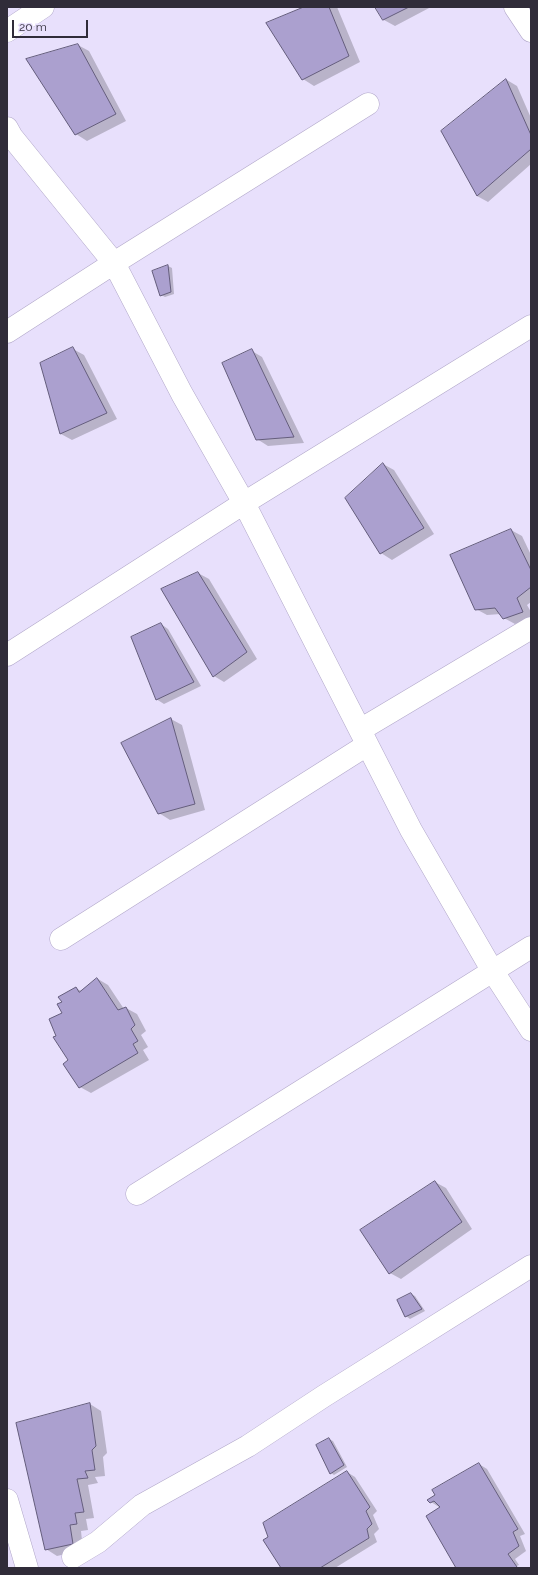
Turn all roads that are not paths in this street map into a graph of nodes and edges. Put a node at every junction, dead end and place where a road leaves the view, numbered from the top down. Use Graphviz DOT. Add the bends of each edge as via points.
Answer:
graph roads {
  1 [pos="43,7"];
  2 [pos="515,7"];
  3 [pos="531,30"];
  4 [pos="7,31"];
  5 [pos="368,104"];
  6 [pos="7,128"];
  7 [pos="114,263"];
  8 [pos="531,326"];
  9 [pos="7,332"];
  10 [pos="244,502"];
  11 [pos="531,628"];
  12 [pos="7,655"];
  13 [pos="364,738"];
  14 [pos="61,939"];
  15 [pos="531,947"];
  16 [pos="492,970"];
  17 [pos="531,1030"];
  18 [pos="137,1194"];
  19 [pos="531,1266"];
  20 [pos="7,1500"];
  21 [pos="73,1557"];
  22 [pos="27,1568"];
  1 -- 4 [label="street"];
  2 -- 3 [label="street"];
  5 -- 7 [label="street"];
  6 -- 7 [label="street"];
  7 -- 9 [label="street"];
  7 -- 10 [label="street" via="182,394"];
  8 -- 10 [label="street"];
  10 -- 12 [label="street"];
  10 -- 13 [label="street"];
  11 -- 13 [label="street"];
  13 -- 14 [label="street"];
  13 -- 16 [label="street" via="411,830"];
  15 -- 16 [label="street"];
  16 -- 17 [label="street"];
  16 -- 18 [label="street"];
  19 -- 21 [label="street" via="248,1446 142,1505 98,1542"];
  20 -- 22 [label="street"];
}
